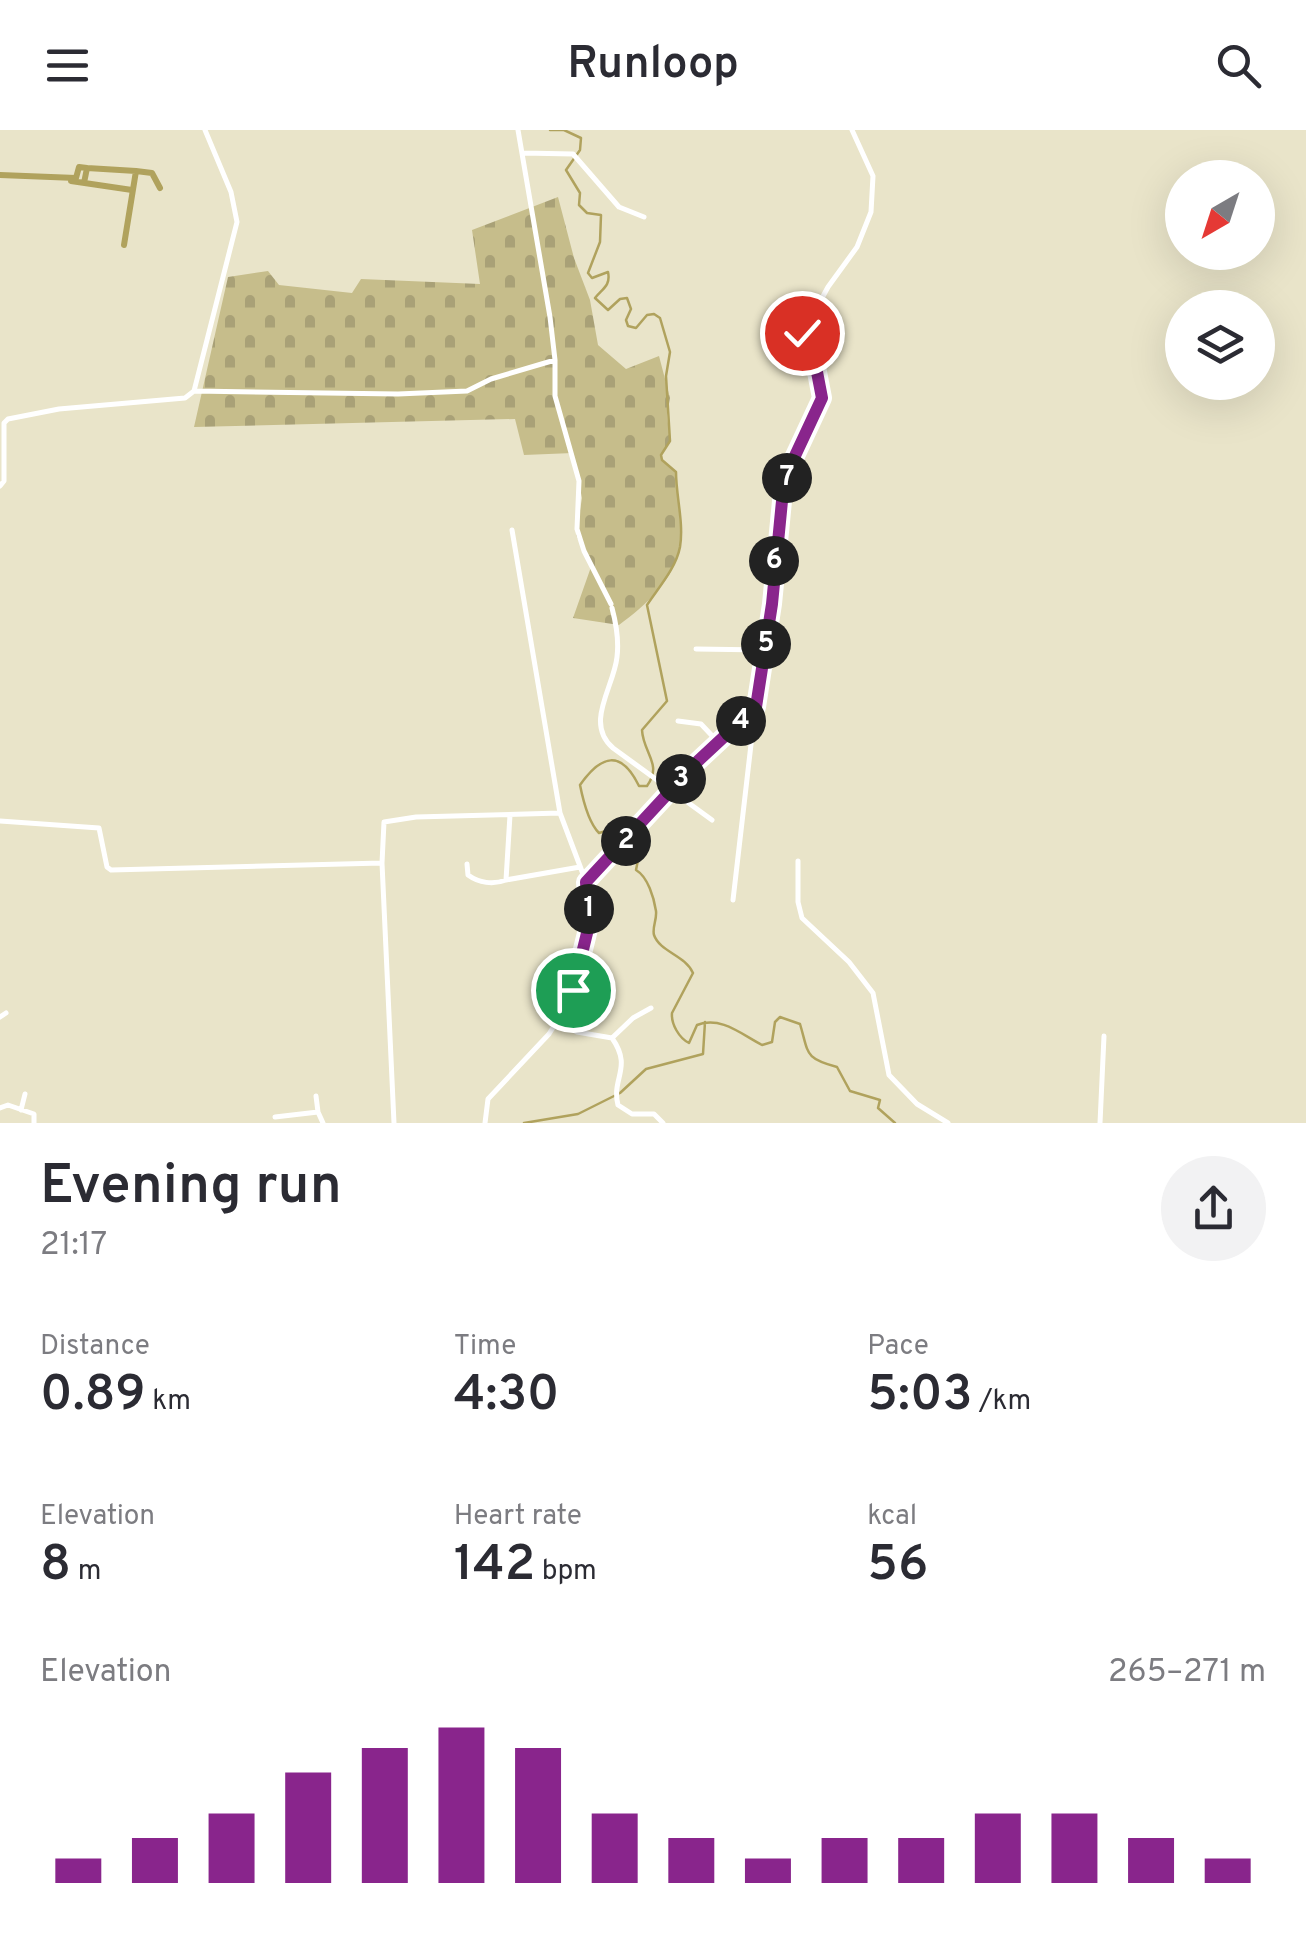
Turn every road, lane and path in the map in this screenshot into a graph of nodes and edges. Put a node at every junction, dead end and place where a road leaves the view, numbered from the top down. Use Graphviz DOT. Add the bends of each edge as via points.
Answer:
graph roads {
  1 [pos="205,130"];
  2 [pos="518,130"];
  3 [pos="852,130"];
  4 [pos="523,153"];
  5 [pos="644,217"];
  6 [pos="556,360"];
  7 [pos="194,392"];
  8 [pos="0,486"];
  9 [pos="512,530"];
  10 [pos="696,649"];
  11 [pos="765,650"];
  12 [pos="756,707"];
  13 [pos="678,721"];
  14 [pos="718,742"];
  15 [pos="672,789"];
  16 [pos="560,813"];
  17 [pos="510,815"];
  18 [pos="712,820"];
  19 [pos="0,821"];
  20 [pos="798,861"];
  21 [pos="382,863"];
  22 [pos="467,864"];
  23 [pos="580,867"];
  24 [pos="506,880"];
  25 [pos="586,882"];
  26 [pos="733,900"];
  27 [pos="651,1008"];
  28 [pos="558,1022"];
  29 [pos="1104,1036"];
  30 [pos="612,1038"];
  31 [pos="25,1094"];
  32 [pos="316,1096"];
  33 [pos="0,1108"];
  34 [pos="21,1110"];
  35 [pos="318,1112"];
  36 [pos="275,1117"];
  37 [pos="676,1121"];
  38 [pos="663,1122"];
  39 [pos="34,1123"];
  40 [pos="324,1123"];
  41 [pos="394,1123"];
  42 [pos="484,1123"];
  43 [pos="948,1123"];
  44 [pos="1100,1123"];
  1 -- 7 [label="street" via="237,222"];
  2 -- 4 [label="street"];
  3 -- 11 [label="street" via="874,176 871,212 857,247 802,333 822,398 782,501"];
  4 -- 5 [label="street" via="576,156 618,207"];
  4 -- 6 [label="street"];
  6 -- 7 [label="street" via="467,391"];
  6 -- 15 [label="street" via="555,396 580,490 580,543 612,606 618,655 601,732"];
  7 -- 8 [label="street" via="8,419"];
  9 -- 16 [label="street"];
  10 -- 11 [label="street"];
  11 -- 12 [label="street"];
  12 -- 14 [label="street"];
  12 -- 26 [label="street"];
  13 -- 14 [label="street" via="701,724"];
  14 -- 15 [label="street"];
  15 -- 18 [label="street"];
  15 -- 25 [label="street"];
  16 -- 17 [label="street"];
  16 -- 23 [label="street"];
  17 -- 21 [label="street" via="386,820"];
  17 -- 24 [label="street"];
  19 -- 21 [label="street" via="100,828 111,870"];
  20 -- 43 [label="street" via="802,918 873,993 889,1075 916,1104"];
  21 -- 41 [label="street"];
  22 -- 24 [label="street" via="472,878"];
  23 -- 24 [label="street"];
  23 -- 25 [label="street"];
  25 -- 28 [label="street" via="588,930"];
  27 -- 30 [label="street"];
  28 -- 30 [label="street"];
  28 -- 42 [label="street" via="491,1095"];
  29 -- 44 [label="street"];
  30 -- 38 [label="street" via="623,1062 618,1105"];
  31 -- 34 [label="street"];
  32 -- 35 [label="street"];
  33 -- 34 [label="street"];
  34 -- 39 [label="street" via="34,1114"];
  35 -- 36 [label="street"];
  35 -- 40 [label="street"];
  37 -- 38 [label="street"];
}
